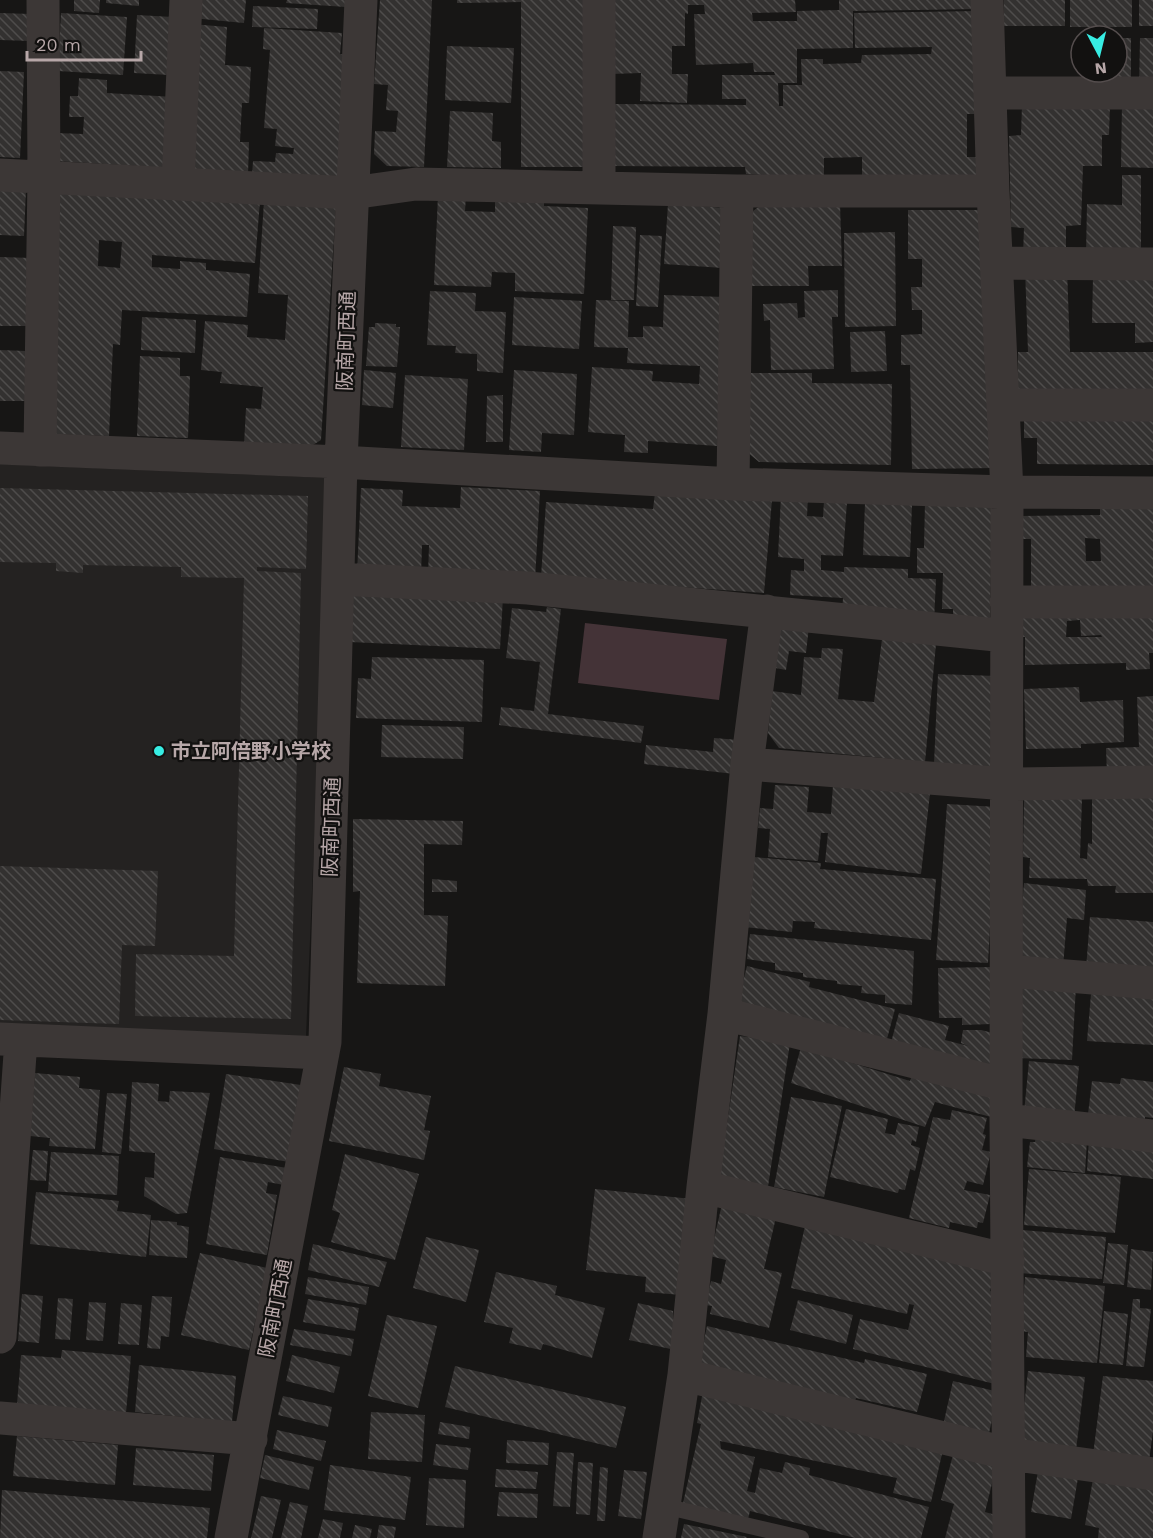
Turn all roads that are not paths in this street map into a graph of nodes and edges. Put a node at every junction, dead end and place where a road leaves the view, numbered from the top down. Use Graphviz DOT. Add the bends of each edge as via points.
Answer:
graph roads {
  1 [pos="43,0"];
  2 [pos="186,0"];
  3 [pos="361,0"];
  4 [pos="599,0"];
  5 [pos="987,0"];
  6 [pos="990,93"];
  7 [pos="1153,93"];
  8 [pos="0,175"];
  9 [pos="44,177"];
  10 [pos="178,184"];
  11 [pos="599,188"];
  12 [pos="737,191"];
  13 [pos="993,191"];
  14 [pos="352,193"];
  15 [pos="996,263"];
  16 [pos="1153,264"];
  17 [pos="1003,405"];
  18 [pos="1153,405"];
  19 [pos="0,448"];
  20 [pos="40,450"];
  21 [pos="341,462"];
  22 [pos="733,484"];
  23 [pos="1007,492"];
  24 [pos="1153,493"];
  25 [pos="338,579"];
  26 [pos="1006,602"];
  27 [pos="1153,602"];
  28 [pos="767,611"];
  29 [pos="1006,636"];
  30 [pos="747,764"];
  31 [pos="1153,782"];
  32 [pos="1007,784"];
  33 [pos="1006,971"];
  34 [pos="1153,984"];
  35 [pos="724,1014"];
  36 [pos="10,1039"];
  37 [pos="323,1053"];
  38 [pos="1006,1085"];
  39 [pos="1006,1120"];
  40 [pos="1153,1136"];
  41 [pos="703,1187"];
  42 [pos="1008,1260"];
  43 [pos="0,1337"];
  44 [pos="684,1375"];
  45 [pos="0,1418"];
  46 [pos="251,1439"];
  47 [pos="1010,1454"];
  48 [pos="1153,1474"];
  49 [pos="664,1506"];
  50 [pos="231,1538"];
  51 [pos="659,1538"];
  52 [pos="801,1538"];
  53 [pos="1009,1538"];
  1 -- 9 [label="street"];
  2 -- 10 [label="street"];
  3 -- 14 [label="street, 阪南町西通"];
  4 -- 11 [label="street"];
  5 -- 6 [label="street"];
  6 -- 7 [label="street"];
  6 -- 13 [label="street"];
  8 -- 9 [label="street"];
  9 -- 10 [label="street"];
  9 -- 20 [label="street"];
  10 -- 14 [label="street"];
  11 -- 12 [label="street"];
  11 -- 14 [label="street" via="416,184"];
  12 -- 13 [label="street"];
  12 -- 22 [label="street"];
  13 -- 15 [label="street"];
  14 -- 21 [label="street, 阪南町西通"];
  15 -- 16 [label="street"];
  15 -- 17 [label="street"];
  17 -- 18 [label="street"];
  17 -- 23 [label="street"];
  19 -- 20 [label="street"];
  20 -- 21 [label="street"];
  21 -- 22 [label="street"];
  21 -- 25 [label="street, 阪南町西通"];
  22 -- 23 [label="street"];
  23 -- 24 [label="street"];
  23 -- 26 [label="street"];
  25 -- 28 [label="street" via="528,588"];
  25 -- 37 [label="street, 阪南町西通"];
  26 -- 27 [label="street"];
  26 -- 29 [label="street"];
  28 -- 29 [label="street"];
  28 -- 30 [label="street"];
  29 -- 32 [label="street"];
  30 -- 32 [label="street"];
  30 -- 35 [label="street"];
  31 -- 32 [label="street"];
  32 -- 33 [label="street"];
  33 -- 34 [label="street"];
  33 -- 38 [label="street"];
  35 -- 38 [label="street"];
  35 -- 41 [label="street"];
  36 -- 37 [label="street"];
  36 -- 43 [label="street"];
  37 -- 46 [label="street, 阪南町西通"];
  38 -- 39 [label="street"];
  39 -- 40 [label="street"];
  39 -- 42 [label="street"];
  41 -- 42 [label="street"];
  41 -- 44 [label="street"];
  42 -- 47 [label="street"];
  44 -- 47 [label="street"];
  44 -- 49 [label="street"];
  45 -- 46 [label="street"];
  46 -- 50 [label="street, 阪南町西通"];
  47 -- 48 [label="street"];
  47 -- 53 [label="street"];
  49 -- 51 [label="street"];
  49 -- 52 [label="lane"];
}
